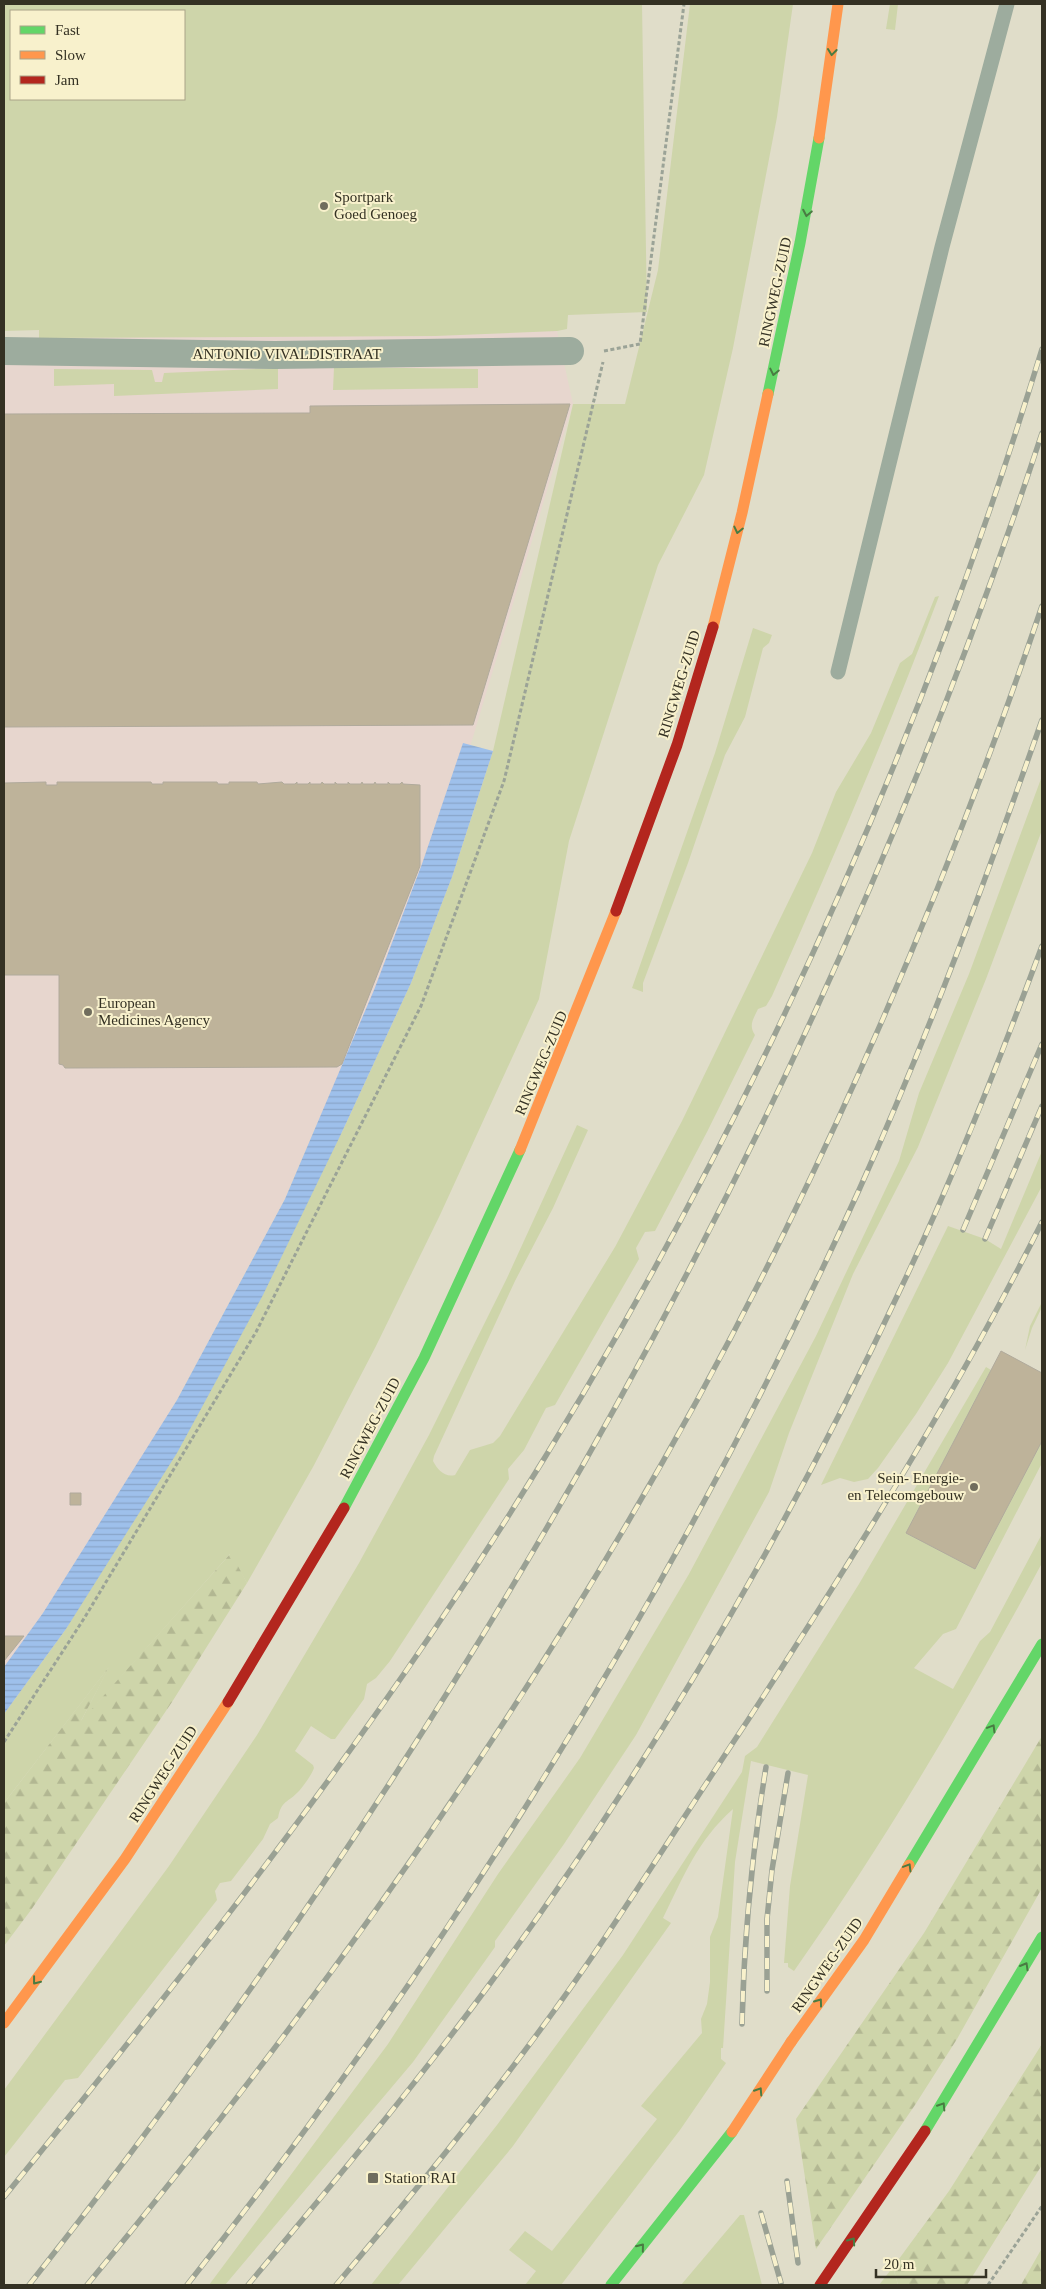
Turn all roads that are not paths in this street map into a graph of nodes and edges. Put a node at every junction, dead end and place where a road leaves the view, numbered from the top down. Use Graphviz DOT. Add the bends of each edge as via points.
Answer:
graph roads {
  1 [pos="838,4"];
  2 [pos="1008,4"];
  3 [pos="4,351"];
  4 [pos="570,351"];
  5 [pos="838,672"];
  6 [pos="1042,1644"];
  7 [pos="1042,1937"];
  8 [pos="4,2023"];
  9 [pos="822,2283"];
  10 [pos="611,2285"];
  1 -- 8 [label="highway, RINGWEG-ZUID, one-way" via="828,92 810,198 728,572 685,721 568,1037 512,1170 438,1331 358,1485 255,1661 150,1821 66,1943"];
  2 -- 5 [label="lane" via="942,247"];
  3 -- 4 [label="street, ANTONIO VIVALDISTRAAT" via="275,355"];
  10 -- 6 [label="highway, RINGWEG-ZUID, one-way, bridge" via="732,2132 864,1940"];
  9 -- 7 [label="highway, one-way" via="981,2046"];
}
